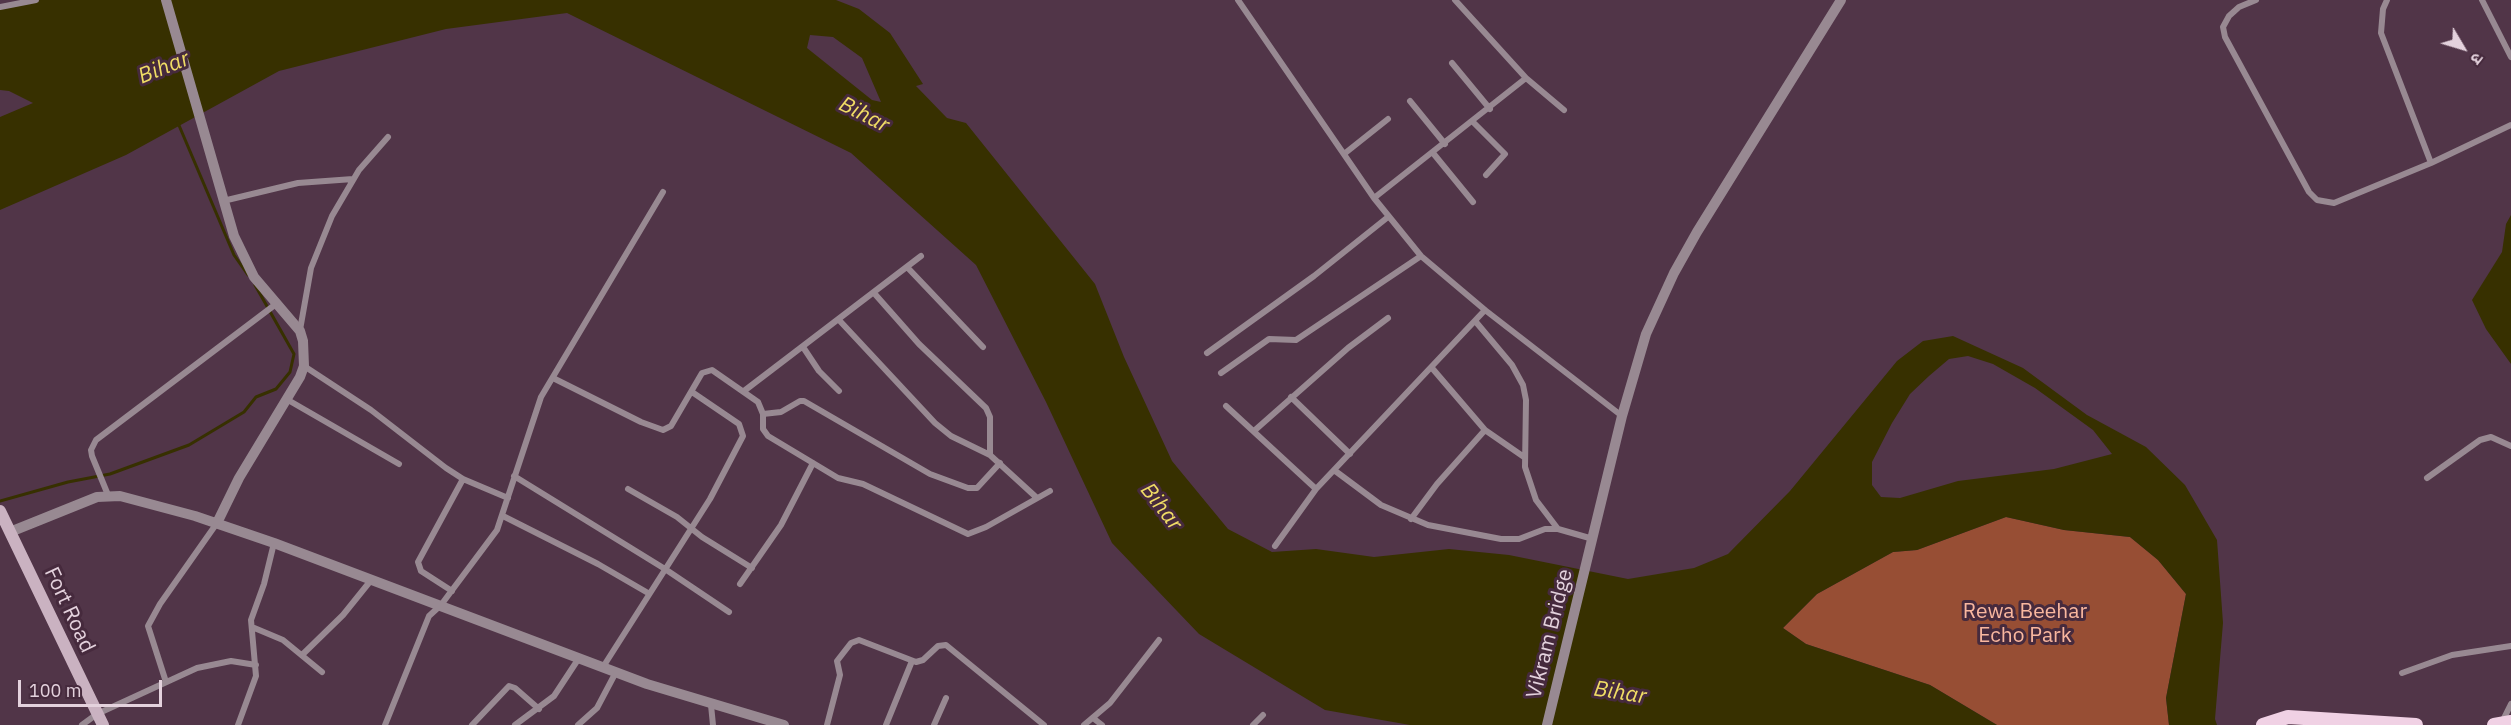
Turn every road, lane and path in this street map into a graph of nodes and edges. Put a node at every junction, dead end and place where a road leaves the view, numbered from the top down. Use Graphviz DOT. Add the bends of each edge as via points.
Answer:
graph roads {
  1 [pos="36,0"];
  2 [pos="166,0"];
  3 [pos="1239,0"];
  4 [pos="1455,0"];
  5 [pos="1841,0"];
  6 [pos="2256,0"];
  7 [pos="2387,0"];
  8 [pos="2481,0"];
  9 [pos="0,8"];
  10 [pos="2511,57"];
  11 [pos="1452,63"];
  12 [pos="1526,78"];
  13 [pos="1410,100"];
  14 [pos="1490,109"];
  15 [pos="1564,110"];
  16 [pos="1388,119"];
  17 [pos="1473,122"];
  18 [pos="2511,125"];
  19 [pos="388,137"];
  20 [pos="1445,144"];
  21 [pos="1433,153"];
  22 [pos="1344,154"];
  23 [pos="2431,163"];
  24 [pos="1486,175"];
  25 [pos="353,179"];
  26 [pos="663,192"];
  27 [pos="1374,198"];
  28 [pos="223,202"];
  29 [pos="1473,202"];
  30 [pos="1388,217"];
  31 [pos="921,256"];
  32 [pos="1421,256"];
  33 [pos="907,267"];
  34 [pos="874,293"];
  35 [pos="276,304"];
  36 [pos="1485,310"];
  37 [pos="1388,318"];
  38 [pos="839,320"];
  39 [pos="1476,322"];
  40 [pos="300,331"];
  41 [pos="803,347"];
  42 [pos="983,347"];
  43 [pos="1207,352"];
  44 [pos="304,366"];
  45 [pos="1432,368"];
  46 [pos="1221,373"];
  47 [pos="553,378"];
  48 [pos="744,391"];
  49 [pos="839,391"];
  50 [pos="692,392"];
  51 [pos="1291,398"];
  52 [pos="288,400"];
  53 [pos="1226,406"];
  54 [pos="763,414"];
  55 [pos="1622,416"];
  56 [pos="1485,430"];
  57 [pos="1254,432"];
  58 [pos="2511,446"];
  59 [pos="1350,454"];
  60 [pos="990,455"];
  61 [pos="1524,457"];
  62 [pos="813,463"];
  63 [pos="1000,463"];
  64 [pos="399,464"];
  65 [pos="1334,470"];
  66 [pos="514,476"];
  67 [pos="2427,478"];
  68 [pos="463,479"];
  69 [pos="628,489"];
  70 [pos="1316,489"];
  71 [pos="1050,491"];
  72 [pos="108,495"];
  73 [pos="508,498"];
  74 [pos="1037,498"];
  75 [pos="0,511"];
  76 [pos="503,516"];
  77 [pos="1411,519"];
  78 [pos="217,523"];
  79 [pos="691,529"];
  80 [pos="1558,529"];
  81 [pos="10,532"];
  82 [pos="1593,540"];
  83 [pos="274,543"];
  84 [pos="1275,546"];
  85 [pos="752,568"];
  86 [pos="665,569"];
  87 [pos="373,579"];
  88 [pos="740,584"];
  89 [pos="452,591"];
  90 [pos="648,593"];
  91 [pos="441,605"];
  92 [pos="729,612"];
  93 [pos="252,627"];
  94 [pos="1159,640"];
  95 [pos="2511,646"];
  96 [pos="303,654"];
  97 [pos="579,658"];
  98 [pos="912,662"];
  99 [pos="256,665"];
  100 [pos="603,667"];
  101 [pos="322,672"];
  102 [pos="616,672"];
  103 [pos="2402,673"];
  104 [pos="166,682"];
  105 [pos="946,698"];
  106 [pos="2511,704"];
  107 [pos="711,705"];
  108 [pos="539,709"];
  109 [pos="1263,715"];
  110 [pos="1094,718"];
  111 [pos="100,720"];
  112 [pos="2264,724"];
  113 [pos="2501,724"];
  114 [pos="82,725"];
  115 [pos="238,725"];
  116 [pos="385,725"];
  117 [pos="472,725"];
  118 [pos="515,725"];
  119 [pos="578,725"];
  120 [pos="713,725"];
  121 [pos="784,725"];
  122 [pos="827,725"];
  123 [pos="886,725"];
  124 [pos="934,725"];
  125 [pos="1044,725"];
  126 [pos="1084,725"];
  127 [pos="1102,725"];
  128 [pos="1253,725"];
  129 [pos="1547,725"];
  130 [pos="2416,725"];
  1 -- 9 [label="street"];
  2 -- 28 [label="street"];
  3 -- 22 [label="street"];
  4 -- 12 [label="street"];
  5 -- 55 [label="street, Vikram Bridge" via="1674,273 1646,334"];
  6 -- 23 [label="street" via="2238,7 2229,16 2223,27 2225,37 2309,192 2317,200 2334,203"];
  7 -- 23 [label="street" via="2381,33"];
  8 -- 10 [label="street"];
  11 -- 14 [label="street"];
  12 -- 14 [label="street"];
  12 -- 15 [label="street"];
  13 -- 20 [label="street"];
  14 -- 17 [label="street"];
  16 -- 22 [label="street"];
  17 -- 20 [label="street"];
  17 -- 24 [label="street" via="1505,154"];
  18 -- 23 [label="street"];
  19 -- 25 [label="street"];
  20 -- 21 [label="street"];
  21 -- 27 [label="street"];
  21 -- 29 [label="street"];
  22 -- 27 [label="street"];
  25 -- 28 [label="street" via="298,183"];
  25 -- 40 [label="street" via="311,268"];
  26 -- 47 [label="street"];
  27 -- 30 [label="street"];
  28 -- 35 [label="street" via="242,256"];
  30 -- 32 [label="street"];
  30 -- 43 [label="street" via="1314,276"];
  31 -- 33 [label="street"];
  32 -- 36 [label="street"];
  32 -- 46 [label="street" via="1296,340 1269,339"];
  33 -- 34 [label="street"];
  33 -- 42 [label="street"];
  34 -- 38 [label="street"];
  34 -- 60 [label="street" via="919,344 986,408 990,417"];
  35 -- 40 [label="street"];
  35 -- 72 [label="street" via="96,440 92,456"];
  36 -- 39 [label="street"];
  36 -- 55 [label="street"];
  37 -- 51 [label="street"];
  38 -- 41 [label="street"];
  38 -- 60 [label="street" via="935,423 951,436"];
  39 -- 45 [label="street"];
  39 -- 61 [label="street" via="1512,365 1523,385 1527,413"];
  40 -- 44 [label="street"];
  41 -- 48 [label="street"];
  41 -- 49 [label="street"];
  44 -- 52 [label="street"];
  44 -- 68 [label="street"];
  45 -- 56 [label="street"];
  45 -- 59 [label="street"];
  47 -- 50 [label="street" via="663,430 671,426"];
  47 -- 66 [label="street" via="536,407"];
  48 -- 50 [label="street" via="708,370 702,373"];
  48 -- 54 [label="street" via="758,402"];
  50 -- 79 [label="street" via="739,424 743,431"];
  51 -- 57 [label="street"];
  51 -- 59 [label="street"];
  52 -- 64 [label="street"];
  52 -- 78 [label="street" via="239,478"];
  53 -- 57 [label="street"];
  54 -- 62 [label="street" via="765,434"];
  54 -- 63 [label="street" via="781,412 804,401 930,474 968,488 977,488"];
  55 -- 82 [label="street, Vikram Bridge"];
  56 -- 61 [label="street"];
  56 -- 77 [label="street"];
  57 -- 70 [label="street"];
  58 -- 67 [label="street" via="2491,437 2480,440"];
  59 -- 65 [label="street"];
  60 -- 63 [label="street"];
  61 -- 80 [label="street" via="1536,500"];
  62 -- 74 [label="street" via="838,478 863,484 968,534"];
  62 -- 85 [label="street" via="792,506"];
  63 -- 74 [label="street"];
  65 -- 70 [label="street"];
  65 -- 77 [label="street" via="1381,505"];
  66 -- 73 [label="street"];
  66 -- 86 [label="street"];
  68 -- 73 [label="street"];
  68 -- 89 [label="street" via="418,562 422,571"];
  69 -- 79 [label="street"];
  70 -- 84 [label="street"];
  71 -- 74 [label="street"];
  72 -- 78 [label="street"];
  72 -- 81 [label="street"];
  73 -- 76 [label="street"];
  75 -- 81 [label="main road, Fort Road"];
  76 -- 89 [label="street" via="487,546"];
  76 -- 90 [label="street"];
  77 -- 80 [label="street" via="1502,539"];
  78 -- 83 [label="street"];
  78 -- 104 [label="street" via="148,626"];
  79 -- 85 [label="street"];
  79 -- 86 [label="street"];
  80 -- 82 [label="street"];
  81 -- 111 [label="main road, Fort Road"];
  82 -- 129 [label="street, Vikram Bridge"];
  83 -- 87 [label="street"];
  83 -- 93 [label="street"];
  85 -- 88 [label="street"];
  86 -- 90 [label="street"];
  86 -- 92 [label="street"];
  87 -- 91 [label="street"];
  87 -- 96 [label="street"];
  89 -- 91 [label="street"];
  90 -- 100 [label="street"];
  91 -- 97 [label="street"];
  91 -- 116 [label="street" via="427,621"];
  93 -- 96 [label="street" via="283,640"];
  93 -- 99 [label="street"];
  94 -- 110 [label="street" via="1119,693"];
  95 -- 103 [label="street" via="2452,655"];
  96 -- 101 [label="street"];
  97 -- 100 [label="street"];
  97 -- 108 [label="street" via="561,689"];
  98 -- 122 [label="street" via="862,640 851,643 837,661 840,675"];
  98 -- 123 [label="street"];
  98 -- 125 [label="street" via="920,662 938,646 946,645"];
  99 -- 104 [label="street" via="231,661 205,665"];
  99 -- 115 [label="street" via="254,686"];
  100 -- 102 [label="street"];
  102 -- 107 [label="street"];
  102 -- 119 [label="street" via="597,708"];
  104 -- 111 [label="street"];
  105 -- 124 [label="street"];
  106 -- 113 [label="street"];
  107 -- 120 [label="street"];
  107 -- 121 [label="street"];
  108 -- 117 [label="street" via="509,686"];
  108 -- 118 [label="street"];
  109 -- 128 [label="street"];
  110 -- 126 [label="street"];
  110 -- 127 [label="street"];
  111 -- 114 [label="street"];
  112 -- 130 [label="main road" via="2288,717"];
}
